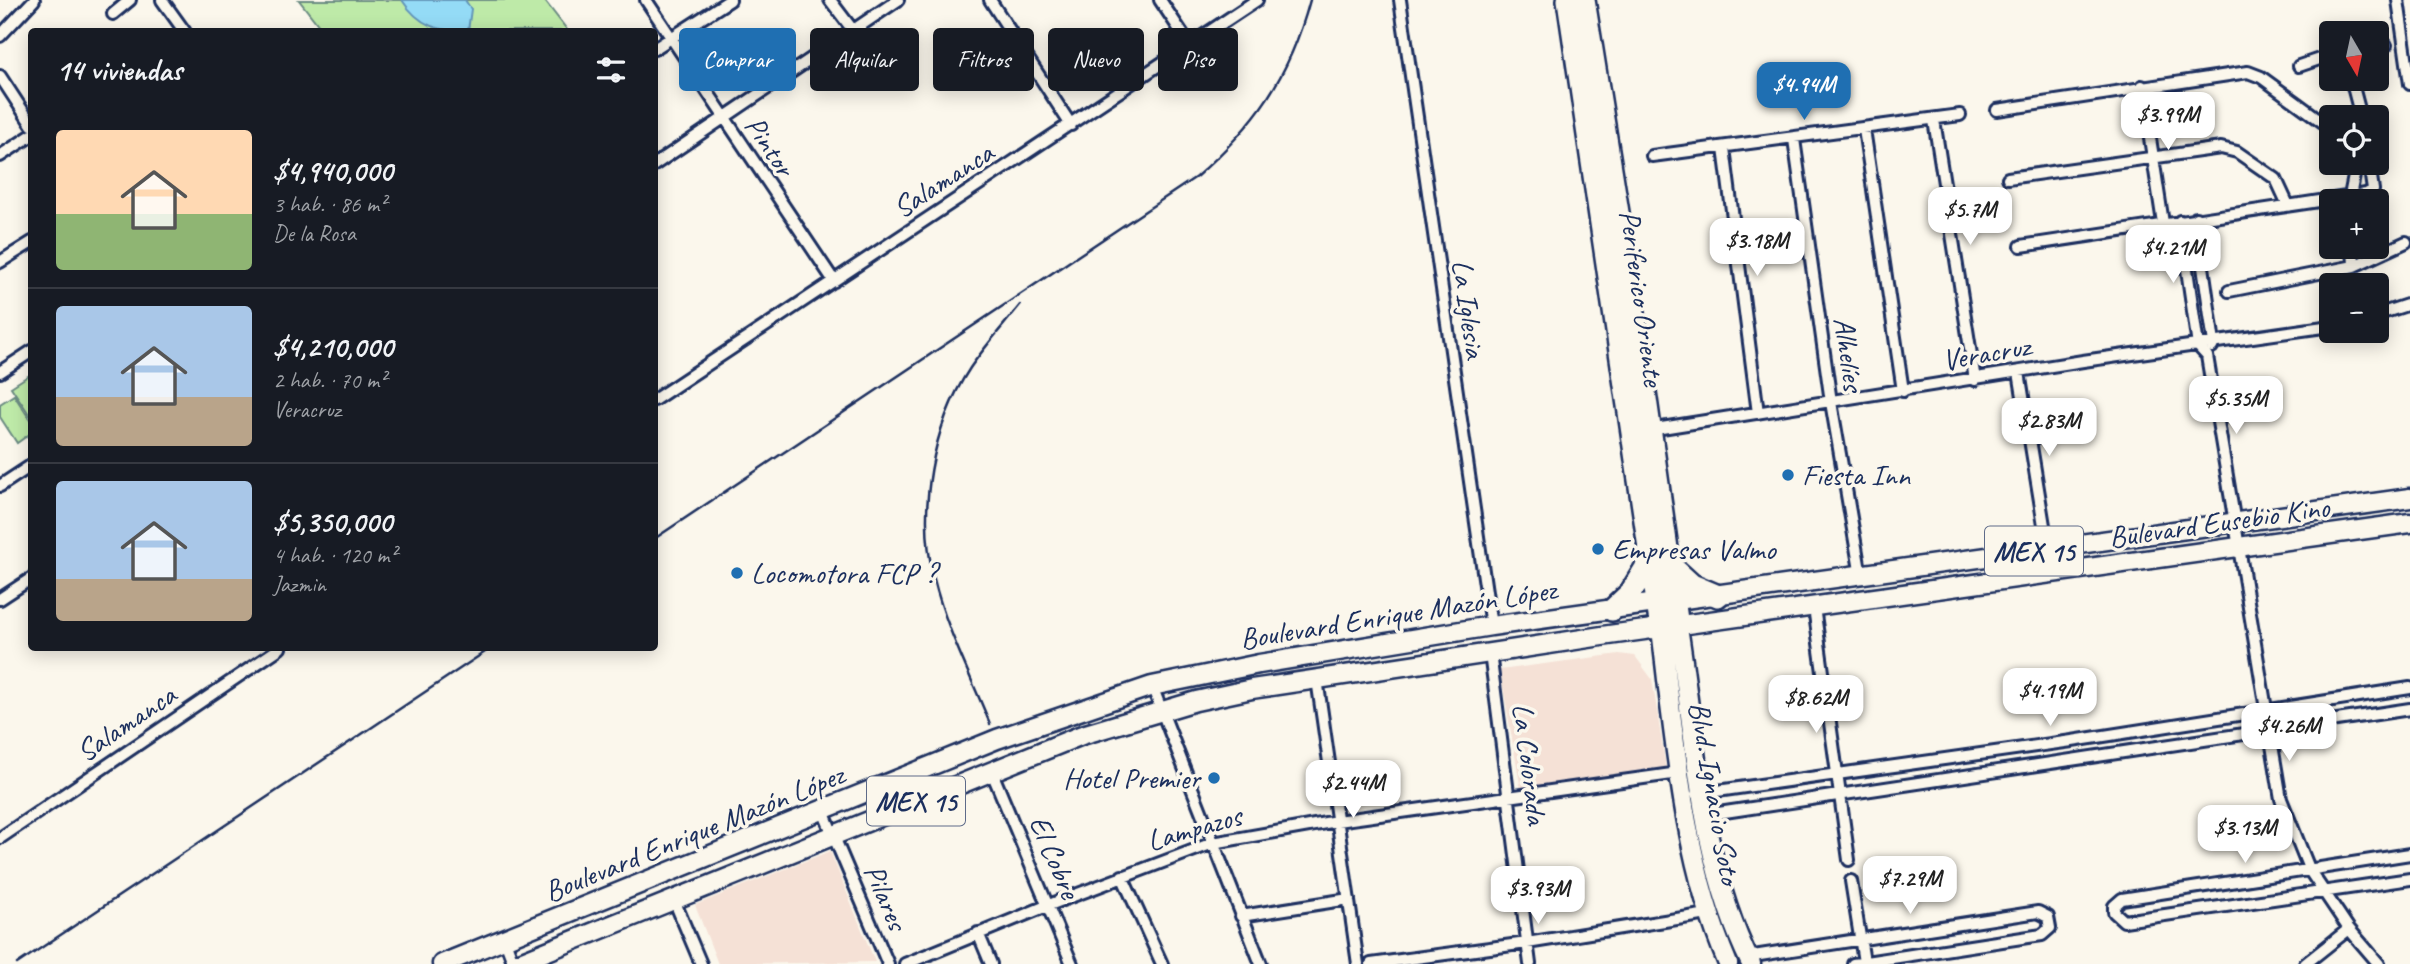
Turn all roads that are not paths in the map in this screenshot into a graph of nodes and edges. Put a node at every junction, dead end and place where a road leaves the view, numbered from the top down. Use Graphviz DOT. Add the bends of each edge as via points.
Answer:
graph roads {
  1 [pos="34,0"];
  2 [pos="130,0"];
  3 [pos="162,0"];
  4 [pos="646,0"];
  5 [pos="730,0"];
  6 [pos="830,0"];
  7 [pos="898,0"];
  8 [pos="990,0"];
  9 [pos="1257,0"];
  10 [pos="1401,0"];
  11 [pos="1568,0"];
  12 [pos="1584,0"];
  13 [pos="2398,0"];
  14 [pos="1165,2"];
  15 [pos="113,14"];
  16 [pos="182,28"];
  17 [pos="851,28"];
  18 [pos="854,28"];
  19 [pos="1180,28"];
  20 [pos="1215,28"];
  21 [pos="0,36"];
  22 [pos="670,38"];
  23 [pos="658,46"];
  24 [pos="810,58"];
  25 [pos="2319,59"];
  26 [pos="2299,66"];
  27 [pos="1158,67"];
  28 [pos="0,76"];
  29 [pos="2410,84"];
  30 [pos="2142,86"];
  31 [pos="1997,110"];
  32 [pos="1960,115"];
  33 [pos="28,119"];
  34 [pos="723,119"];
  35 [pos="2319,119"];
  36 [pos="1934,120"];
  37 [pos="1071,125"];
  38 [pos="1864,129"];
  39 [pos="28,138"];
  40 [pos="1794,139"];
  41 [pos="1724,148"];
  42 [pos="0,156"];
  43 [pos="1652,156"];
  44 [pos="2153,156"];
  45 [pos="658,162"];
  46 [pos="2008,178"];
  47 [pos="2319,202"];
  48 [pos="2288,205"];
  49 [pos="2196,218"];
  50 [pos="2180,221"];
  51 [pos="2163,223"];
  52 [pos="2406,242"];
  53 [pos="28,244"];
  54 [pos="2021,246"];
  55 [pos="2202,258"];
  56 [pos="2354,259"];
  57 [pos="2186,261"];
  58 [pos="0,262"];
  59 [pos="2354,266"];
  60 [pos="834,281"];
  61 [pos="2229,291"];
  62 [pos="2410,304"];
  63 [pos="2389,311"];
  64 [pos="2319,328"];
  65 [pos="2214,343"];
  66 [pos="2198,346"];
  67 [pos="28,354"];
  68 [pos="2207,356"];
  69 [pos="0,372"];
  70 [pos="2019,372"];
  71 [pos="1975,380"];
  72 [pos="1903,391"];
  73 [pos="658,397"];
  74 [pos="1831,402"];
  75 [pos="1758,413"];
  76 [pos="1641,431"];
  77 [pos="28,468"];
  78 [pos="0,486"];
  79 [pos="2410,498"];
  80 [pos="2234,522"];
  81 [pos="2410,523"];
  82 [pos="2238,548"];
  83 [pos="2048,550"];
  84 [pos="1660,562"];
  85 [pos="1861,576"];
  86 [pos="28,580"];
  87 [pos="1,596"];
  88 [pos="1718,596"];
  89 [pos="1666,603"];
  90 [pos="1814,607"];
  91 [pos="1612,610"];
  92 [pos="1491,626"];
  93 [pos="1670,628"];
  94 [pos="276,651"];
  95 [pos="1490,653"];
  96 [pos="1317,679"];
  97 [pos="1152,687"];
  98 [pos="2410,688"];
  99 [pos="2410,709"];
  100 [pos="1161,710"];
  101 [pos="2264,711"];
  102 [pos="2267,732"];
  103 [pos="2072,741"];
  104 [pos="2075,762"];
  105 [pos="991,770"];
  106 [pos="1679,773"];
  107 [pos="1838,774"];
  108 [pos="1774,784"];
  109 [pos="1698,794"];
  110 [pos="1510,796"];
  111 [pos="1840,796"];
  112 [pos="1777,806"];
  113 [pos="823,811"];
  114 [pos="1705,815"];
  115 [pos="1337,821"];
  116 [pos="833,835"];
  117 [pos="0,838"];
  118 [pos="1213,843"];
  119 [pos="2410,854"];
  120 [pos="1849,860"];
  121 [pos="2310,871"];
  122 [pos="1122,876"];
  123 [pos="2410,879"];
  124 [pos="1851,881"];
  125 [pos="2323,892"];
  126 [pos="1349,899"];
  127 [pos="674,900"];
  128 [pos="1049,905"];
  129 [pos="1708,914"];
  130 [pos="1241,916"];
  131 [pos="2349,929"];
  132 [pos="1914,931"];
  133 [pos="978,933"];
  134 [pos="505,940"];
  135 [pos="1861,940"];
  136 [pos="1527,943"];
  137 [pos="1918,954"];
  138 [pos="1745,962"];
  139 [pos="1859,963"];
  140 [pos="442,964"];
  141 [pos="514,964"];
  142 [pos="701,964"];
  143 [pos="888,964"];
  144 [pos="905,964"];
  145 [pos="990,964"];
  146 [pos="1072,964"];
  147 [pos="1162,964"];
  148 [pos="1261,964"];
  149 [pos="1358,964"];
  150 [pos="1371,964"];
  151 [pos="1530,964"];
  152 [pos="1728,964"];
  153 [pos="2305,964"];
  154 [pos="2379,964"];
  1 -- 21 [label="street"];
  2 -- 15 [label="street"];
  3 -- 16 [label="street"];
  4 -- 22 [label="street, Pintor"];
  5 -- 22 [label="street"];
  6 -- 17 [label="street"];
  7 -- 18 [label="street"];
  8 -- 37 [label="street"];
  9 -- 20 [label="street, Salamanca"];
  10 -- 92 [label="street, La Iglesia"];
  11 -- 76 [label="highway, Periferico Oriente"];
  12 -- 76 [label="highway, Periferico Oriente"];
  13 -- 29 [label="street"];
  14 -- 19 [label="street"];
  22 -- 23 [label="street"];
  22 -- 34 [label="street, Pintor"];
  24 -- 34 [label="street"];
  25 -- 26 [label="street"];
  27 -- 37 [label="street, Salamanca"];
  28 -- 33 [label="street"];
  30 -- 31 [label="street"];
  30 -- 35 [label="street" via="2254,73"];
  30 -- 44 [label="street"];
  32 -- 36 [label="street"];
  34 -- 45 [label="street"];
  34 -- 60 [label="street, Pintor"];
  36 -- 38 [label="street"];
  36 -- 71 [label="street"];
  37 -- 60 [label="street, Salamanca"];
  38 -- 40 [label="street"];
  38 -- 72 [label="street"];
  39 -- 42 [label="street"];
  40 -- 41 [label="street"];
  40 -- 74 [label="street, Alhelíes"];
  41 -- 43 [label="street"];
  41 -- 75 [label="street"];
  44 -- 46 [label="street"];
  44 -- 48 [label="street" via="2230,149 2276,179"];
  44 -- 51 [label="street"];
  47 -- 48 [label="street"];
  48 -- 49 [label="street"];
  49 -- 50 [label="street"];
  49 -- 55 [label="street"];
  50 -- 51 [label="street"];
  50 -- 57 [label="street"];
  51 -- 54 [label="street"];
  52 -- 59 [label="street"];
  53 -- 58 [label="street"];
  55 -- 57 [label="street"];
  55 -- 65 [label="street"];
  56 -- 59 [label="street"];
  57 -- 66 [label="street"];
  59 -- 61 [label="street"];
  60 -- 73 [label="street, Salamanca"];
  62 -- 63 [label="street"];
  64 -- 65 [label="street, Veracruz"];
  65 -- 66 [label="street, Veracruz"];
  65 -- 68 [label="street"];
  66 -- 68 [label="street"];
  66 -- 70 [label="street, Veracruz"];
  67 -- 69 [label="street"];
  68 -- 80 [label="street"];
  70 -- 71 [label="street, Veracruz"];
  70 -- 83 [label="street"];
  71 -- 72 [label="street, Veracruz"];
  72 -- 74 [label="street, Veracruz"];
  74 -- 75 [label="street, Veracruz"];
  74 -- 85 [label="street, Alhelíes"];
  75 -- 76 [label="street, Veracruz"];
  76 -- 84 [label="highway, Periferico Oriente"];
  77 -- 78 [label="street"];
  79 -- 80 [label="main road, Boulevard Enrique Mazón López / MEX 15"];
  80 -- 82 [label="street"];
  80 -- 83 [label="main road, Boulevard Enrique Mazón López / MEX 15"];
  81 -- 82 [label="main road, Bulevard Eusebio Kino / MEX 15"];
  82 -- 90 [label="main road, Bulevard Eusebio Kino / MEX 15"];
  82 -- 101 [label="street"];
  83 -- 85 [label="main road, Boulevard Enrique Mazón López / MEX 15"];
  84 -- 88 [label="highway" via="1692,585"];
  84 -- 89 [label="highway, Periferico Oriente"];
  84 -- 91 [label="highway"];
  85 -- 88 [label="main road, Boulevard Enrique Mazón López / MEX 15"];
  86 -- 87 [label="street"];
  88 -- 89 [label="main road, Boulevard Enrique Mazón López / MEX 15"];
  89 -- 91 [label="main road, Boulevard Enrique Mazón López / MEX 15"];
  89 -- 93 [label="highway, Periferico Oriente"];
  90 -- 93 [label="main road, Bulevard Eusebio Kino / MEX 15"];
  90 -- 107 [label="street"];
  91 -- 92 [label="main road, Boulevard Enrique Mazón López / MEX 15"];
  92 -- 97 [label="main road, Boulevard Enrique Mazón López / MEX 15" via="1233,668"];
  93 -- 95 [label="main road, Boulevard Enrique Mazón López / MEX 15"];
  93 -- 106 [label="main road, Blvd. Ignacio Soto"];
  93 -- 109 [label="main road, Blvd. Ignacio Soto"];
  94 -- 117 [label="street, Salamanca"];
  95 -- 96 [label="main road, Boulevard Enrique Mazón López / MEX 15"];
  95 -- 110 [label="street, La Colorada"];
  96 -- 100 [label="main road, Boulevard Enrique Mazón López / MEX 15"];
  96 -- 115 [label="street"];
  97 -- 100 [label="street"];
  97 -- 113 [label="main road, Boulevard Enrique Mazón López / MEX 15" via="997,739"];
  98 -- 101 [label="street"];
  99 -- 102 [label="street"];
  100 -- 105 [label="main road, Boulevard Enrique Mazón López / MEX 15"];
  100 -- 118 [label="street"];
  101 -- 102 [label="street"];
  101 -- 103 [label="street"];
  102 -- 104 [label="street"];
  102 -- 121 [label="street" via="2281,799"];
  103 -- 104 [label="street"];
  103 -- 107 [label="street"];
  104 -- 111 [label="street"];
  105 -- 116 [label="main road, Boulevard Enrique Mazón López / MEX 15"];
  105 -- 128 [label="street, El Cobre"];
  106 -- 109 [label="main road" via="1690,774"];
  106 -- 110 [label="street, Lampazos"];
  106 -- 129 [label="main road, Blvd. Ignacio Soto"];
  107 -- 108 [label="street"];
  107 -- 111 [label="street"];
  108 -- 109 [label="street"];
  108 -- 112 [label="street"];
  109 -- 114 [label="main road, Blvd. Ignacio Soto"];
  110 -- 115 [label="street, Lampazos"];
  110 -- 136 [label="street, La Colorada"];
  111 -- 112 [label="street"];
  111 -- 120 [label="street"];
  112 -- 114 [label="street"];
  113 -- 116 [label="street, Pilares"];
  113 -- 134 [label="main road, Boulevard Enrique Mazón López / MEX 15"];
  114 -- 138 [label="main road, Blvd. Ignacio Soto"];
  115 -- 118 [label="street, Lampazos"];
  115 -- 126 [label="street"];
  116 -- 127 [label="main road, Boulevard Enrique Mazón López / MEX 15"];
  116 -- 143 [label="street, Pilares"];
  118 -- 122 [label="street, Lampazos"];
  118 -- 130 [label="street"];
  119 -- 121 [label="street"];
  121 -- 125 [label="street"];
  121 -- 125 [label="street" via="2122,899 2114,906 2115,917 2123,921"];
  122 -- 128 [label="street, Lampazos"];
  122 -- 147 [label="street"];
  123 -- 125 [label="street"];
  124 -- 135 [label="street"];
  125 -- 131 [label="street"];
  126 -- 130 [label="street"];
  126 -- 149 [label="street"];
  127 -- 141 [label="main road, Boulevard Enrique Mazón López / MEX 15"];
  127 -- 142 [label="street"];
  128 -- 133 [label="street, Lampazos"];
  128 -- 146 [label="street, El Cobre"];
  129 -- 136 [label="street"];
  129 -- 138 [label="main road" via="1719,921"];
  129 -- 152 [label="main road, Blvd. Ignacio Soto"];
  130 -- 148 [label="street"];
  131 -- 153 [label="street"];
  131 -- 154 [label="street"];
  132 -- 135 [label="street"];
  132 -- 137 [label="street"];
  132 -- 137 [label="street" via="2038,912 2050,922 2042,935"];
  133 -- 144 [label="street, Lampazos"];
  133 -- 145 [label="street"];
  134 -- 140 [label="main road, Boulevard Enrique Mazón López / MEX 15"];
  134 -- 141 [label="street"];
  135 -- 138 [label="street"];
  135 -- 139 [label="street"];
  136 -- 150 [label="street"];
  136 -- 151 [label="street, La Colorada"];
  137 -- 139 [label="street"];
}
